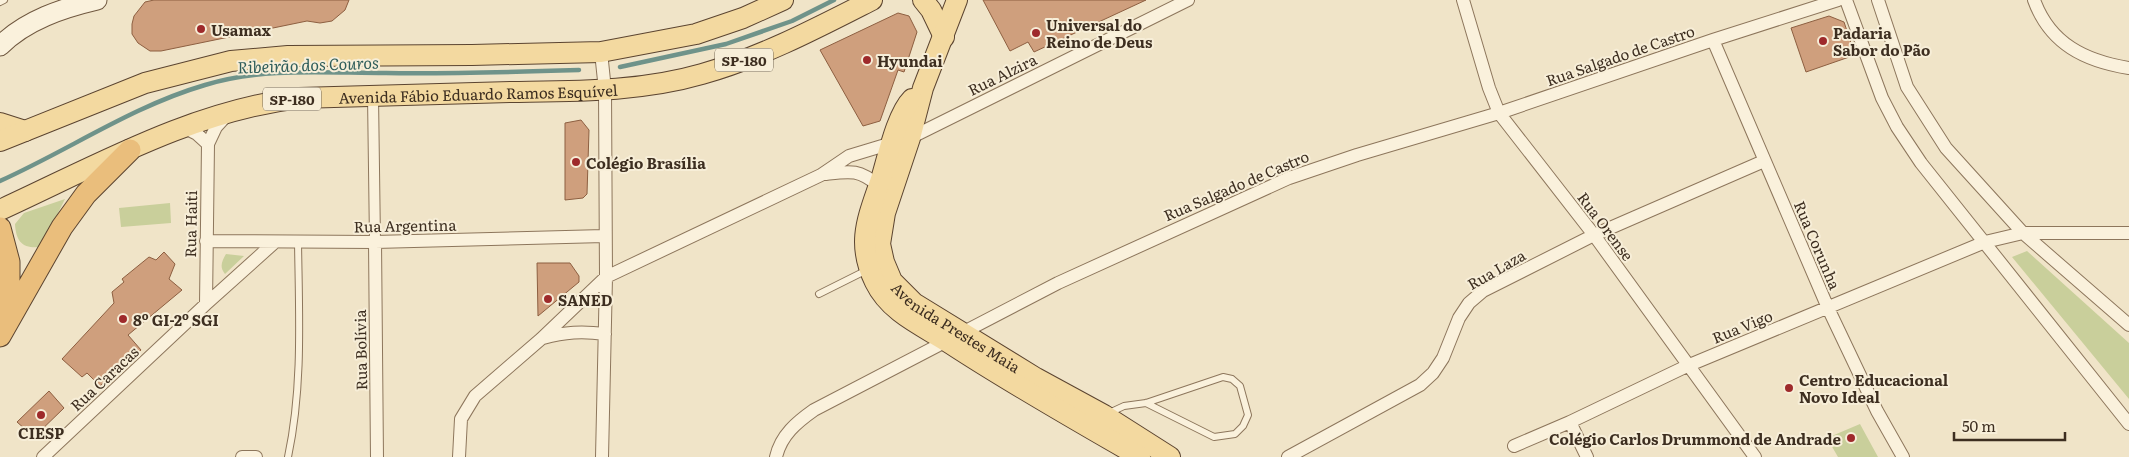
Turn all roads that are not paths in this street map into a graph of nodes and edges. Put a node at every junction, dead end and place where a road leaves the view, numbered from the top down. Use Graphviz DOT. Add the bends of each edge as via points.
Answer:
graph roads {
  1 [pos="4,0"];
  2 [pos="97,0"];
  3 [pos="783,0"];
  4 [pos="872,0"];
  5 [pos="923,0"];
  6 [pos="957,0"];
  7 [pos="1188,0"];
  8 [pos="1463,0"];
  9 [pos="1838,0"];
  10 [pos="1846,0"];
  11 [pos="1878,0"];
  12 [pos="2034,0"];
  13 [pos="0,2"];
  14 [pos="944,37"];
  15 [pos="1713,40"];
  16 [pos="0,46"];
  17 [pos="601,52"];
  18 [pos="2129,68"];
  19 [pos="605,90"];
  20 [pos="373,96"];
  21 [pos="229,112"];
  22 [pos="1499,114"];
  23 [pos="0,123"];
  24 [pos="183,127"];
  25 [pos="26,131"];
  26 [pos="901,140"];
  27 [pos="0,142"];
  28 [pos="208,144"];
  29 [pos="130,150"];
  30 [pos="1764,161"];
  31 [pos="821,175"];
  32 [pos="879,186"];
  33 [pos="0,210"];
  34 [pos="0,228"];
  35 [pos="2023,233"];
  36 [pos="2129,233"];
  37 [pos="1594,235"];
  38 [pos="604,236"];
  39 [pos="206,241"];
  40 [pos="275,242"];
  41 [pos="298,242"];
  42 [pos="375,242"];
  43 [pos="1985,242"];
  44 [pos="877,266"];
  45 [pos="606,277"];
  46 [pos="819,294"];
  47 [pos="206,304"];
  48 [pos="1828,308"];
  49 [pos="2129,325"];
  50 [pos="0,332"];
  51 [pos="605,334"];
  52 [pos="0,336"];
  53 [pos="954,337"];
  54 [pos="541,339"];
  55 [pos="1687,366"];
  56 [pos="1146,403"];
  57 [pos="1570,422"];
  58 [pos="1100,423"];
  59 [pos="2129,424"];
  60 [pos="1514,446"];
  61 [pos="43,457"];
  62 [pos="242,457"];
  63 [pos="256,457"];
  64 [pos="288,457"];
  65 [pos="377,457"];
  66 [pos="459,457"];
  67 [pos="602,457"];
  68 [pos="776,457"];
  69 [pos="1140,457"];
  70 [pos="1170,457"];
  71 [pos="1288,457"];
  72 [pos="1587,457"];
  73 [pos="1755,457"];
  74 [pos="1903,457"];
  1 -- 13 [label="lane"];
  2 -- 16 [label="main road" via="42,17"];
  3 -- 17 [label="main road, SP-180" via="703,32"];
  4 -- 19 [label="main road, Avenida Fábio Eduardo Ramos Esquível / SP-180" via="807,33 711,71 662,83"];
  5 -- 14 [label="main road"];
  6 -- 14 [label="main road, Avenida Prestes Maia"];
  7 -- 26 [label="street, Rua Alzira"];
  8 -- 22 [label="street, Rua Orense" via="1488,88"];
  9 -- 15 [label="street, Rua Salgado de Castro"];
  10 -- 43 [label="street" via="1882,98 1898,127 1921,163"];
  11 -- 35 [label="street" via="1897,62 1919,108 1946,148"];
  12 -- 18 [label="street" via="2043,19 2071,49 2106,65"];
  14 -- 26 [label="main road, Avenida Prestes Maia" via="923,88 907,104"];
  15 -- 22 [label="street, Rua Salgado de Castro"];
  15 -- 30 [label="street, Rua Corunha"];
  17 -- 19 [label="street"];
  17 -- 25 [label="main road, SP-180" via="288,56 231,61 145,83"];
  19 -- 20 [label="main road, Avenida Fábio Eduardo Ramos Esquível / SP-180"];
  19 -- 38 [label="street"];
  20 -- 21 [label="main road, Avenida Fábio Eduardo Ramos Esquível / SP-180" via="298,98"];
  20 -- 42 [label="street"];
  21 -- 24 [label="main road, Avenida Fábio Eduardo Ramos Esquível / SP-180"];
  21 -- 28 [label="street, Rua Haiti" via="216,127"];
  22 -- 37 [label="street, Rua Orense"];
  22 -- 53 [label="street, Rua Salgado de Castro" via="1289,178 1058,283"];
  23 -- 25 [label="main road"];
  24 -- 28 [label="street"];
  24 -- 29 [label="main road, Avenida Fábio Eduardo Ramos Esquível / SP-180"];
  25 -- 27 [label="main road, SP-180"];
  26 -- 31 [label="street, Rua Alzira" via="849,156"];
  26 -- 32 [label="main road, Avenida Prestes Maia"];
  26 -- 44 [label="main road, Avenida Prestes Maia" via="898,148 903,161 884,213"];
  28 -- 39 [label="street, Rua Haiti"];
  29 -- 33 [label="main road, Avenida Fábio Eduardo Ramos Esquível / SP-180"];
  29 -- 52 [label="highway" via="86,194 62,227"];
  30 -- 37 [label="street, Rua Laza"];
  30 -- 48 [label="street, Rua Corunha"];
  31 -- 32 [label="street, Rua Alzira" via="856,172 867,175"];
  31 -- 45 [label="street, Rua Alzira"];
  32 -- 44 [label="main road, Avenida Prestes Maia" via="864,236"];
  34 -- 50 [label="highway" via="9,262 9,279"];
  35 -- 36 [label="street, Rua Vigo"];
  35 -- 43 [label="street, Rua Vigo"];
  35 -- 49 [label="street"];
  37 -- 55 [label="street, Rua Orense"];
  37 -- 71 [label="street, Rua Laza" via="1483,291 1469,303 1459,318 1443,358 1420,385"];
  38 -- 42 [label="street, Rua Argentina"];
  38 -- 45 [label="street"];
  39 -- 40 [label="street, Rua Argentina"];
  39 -- 47 [label="street, Rua Haiti"];
  40 -- 41 [label="street, Rua Argentina"];
  40 -- 47 [label="street, Rua Caracas"];
  41 -- 42 [label="street, Rua Argentina"];
  41 -- 64 [label="lane" via="300,340 294,427"];
  42 -- 65 [label="street, Rua Bolívia"];
  43 -- 48 [label="street, Rua Vigo"];
  43 -- 59 [label="street"];
  44 -- 46 [label="lane"];
  44 -- 53 [label="main road, Avenida Prestes Maia" via="882,295 895,308 920,326"];
  45 -- 51 [label="street"];
  45 -- 54 [label="street, Rua Alzira"];
  47 -- 61 [label="street, Rua Caracas"];
  48 -- 55 [label="street, Rua Vigo"];
  48 -- 74 [label="street, Rua Corunha" via="1876,410"];
  51 -- 54 [label="street" via="565,332"];
  51 -- 67 [label="street"];
  53 -- 58 [label="main road, Avenida Prestes Maia" via="1037,398"];
  53 -- 68 [label="street, Rua Salgado de Castro" via="814,410 786,434"];
  54 -- 66 [label="street, Rua Alzira" via="475,396 461,419"];
  55 -- 57 [label="street, Rua Vigo"];
  55 -- 73 [label="street, Rua Orense"];
  56 -- 56 [label="lane" via="1214,437 1234,434 1248,415 1240,386 1223,377"];
  56 -- 58 [label="lane" via="1124,406"];
  57 -- 60 [label="street, Rua Vigo"];
  57 -- 72 [label="street"];
  58 -- 69 [label="main road, Avenida Prestes Maia"];
  58 -- 70 [label="main road, Avenida Prestes Maia"];
  62 -- 63 [label="street"];
}
